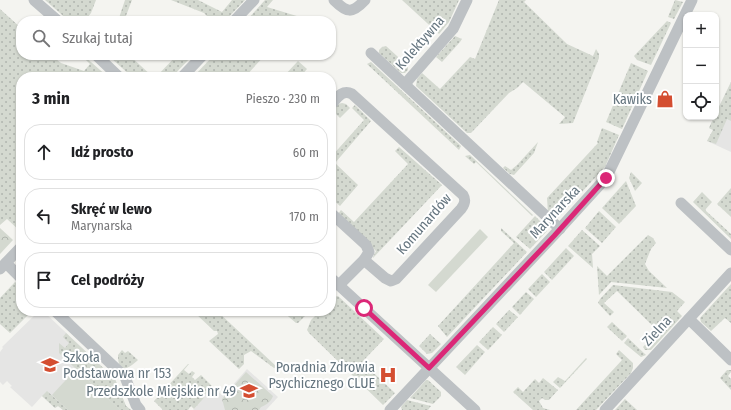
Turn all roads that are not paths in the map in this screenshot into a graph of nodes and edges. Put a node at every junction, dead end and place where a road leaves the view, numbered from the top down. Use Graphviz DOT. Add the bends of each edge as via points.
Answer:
graph roads {
  1 [pos="34,0"];
  2 [pos="254,0"];
  3 [pos="334,0"];
  4 [pos="365,0"];
  5 [pos="467,0"];
  6 [pos="692,0"];
  7 [pos="52,16"];
  8 [pos="239,16"];
  9 [pos="371,53"];
  10 [pos="101,60"];
  11 [pos="197,60"];
  12 [pos="114,72"];
  13 [pos="187,72"];
  14 [pos="405,84"];
  15 [pos="336,100"];
  16 [pos="681,203"];
  17 [pos="336,218"];
  18 [pos="560,229"];
  19 [pos="731,250"];
  20 [pos="16,252"];
  21 [pos="364,260"];
  22 [pos="3,266"];
  23 [pos="731,273"];
  24 [pos="16,275"];
  25 [pos="336,281"];
  26 [pos="336,283"];
  27 [pos="60,316"];
  28 [pos="689,319"];
  29 [pos="731,360"];
  30 [pos="429,368"];
  31 [pos="463,406"];
  32 [pos="140,410"];
  33 [pos="390,410"];
  34 [pos="474,410"];
  35 [pos="605,410"];
  1 -- 7 [label="street"];
  2 -- 8 [label="street"];
  3 -- 4 [label="street" via="348,10 358,7"];
  5 -- 14 [label="street, Kolektywna" via="456,26"];
  6 -- 18 [label="street, Marynarska" via="606,178"];
  9 -- 14 [label="street"];
  10 -- 12 [label="street"];
  11 -- 13 [label="street"];
  14 -- 18 [label="street"];
  15 -- 21 [label="street, Komunardów" via="343,92 352,94 463,194 465,200 464,206 396,279 385,278"];
  16 -- 19 [label="street"];
  17 -- 21 [label="street" via="366,245 369,252"];
  18 -- 30 [label="street, Marynarska"];
  20 -- 22 [label="street"];
  21 -- 25 [label="street"];
  22 -- 24 [label="street"];
  23 -- 28 [label="street, Zielna"];
  26 -- 30 [label="street"];
  27 -- 32 [label="street" via="125,377"];
  28 -- 29 [label="street"];
  28 -- 35 [label="street, Zielna"];
  30 -- 31 [label="street"];
  30 -- 33 [label="street, Marynarska"];
  31 -- 34 [label="street"];
}
